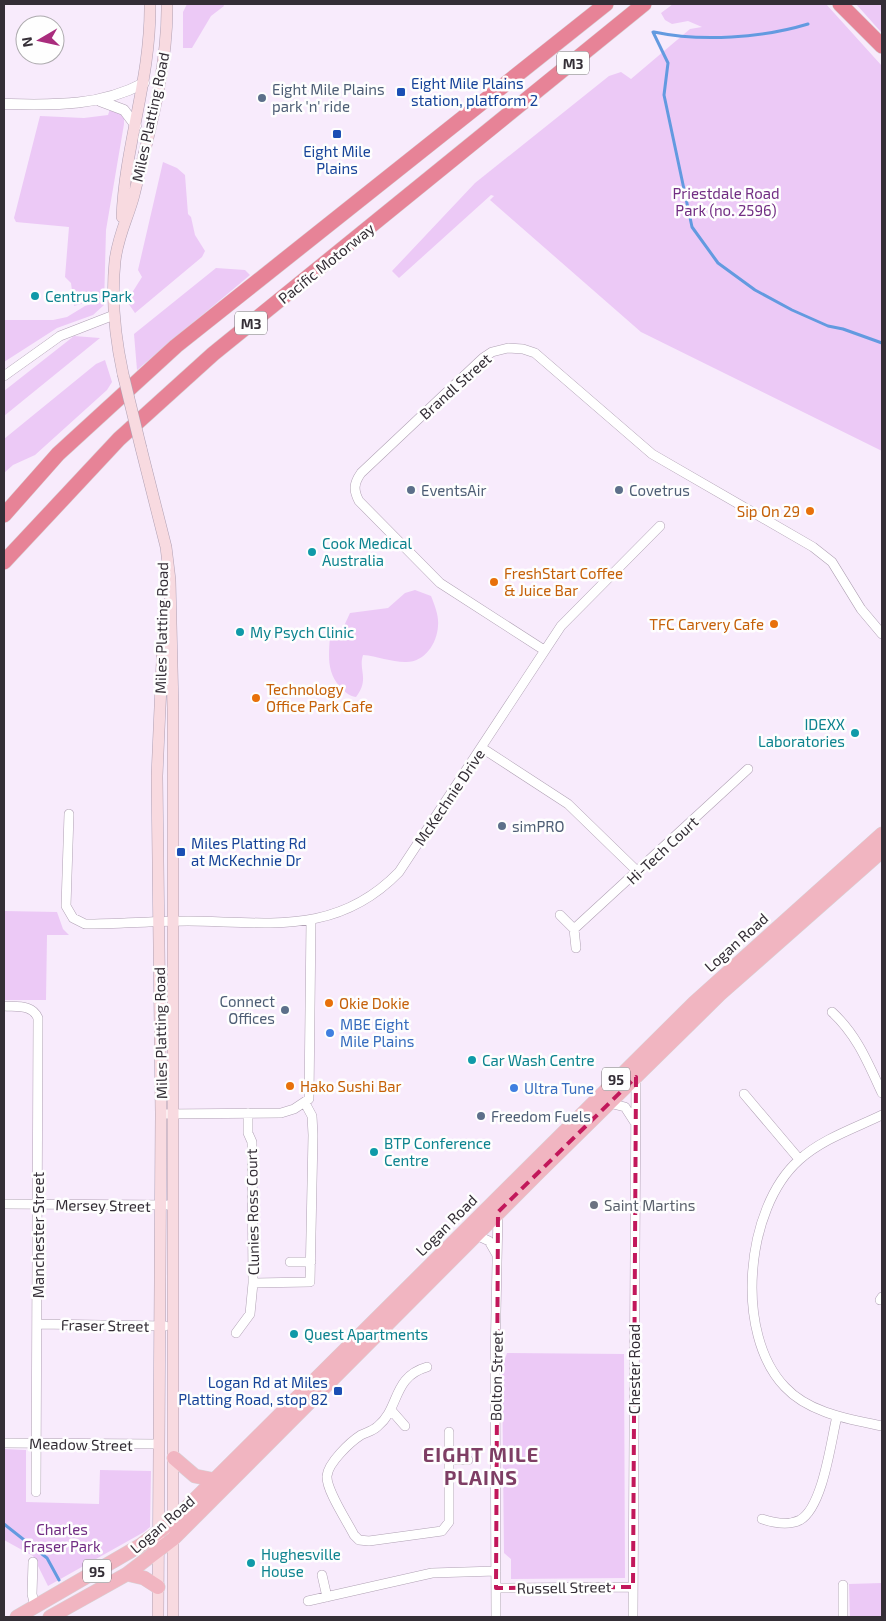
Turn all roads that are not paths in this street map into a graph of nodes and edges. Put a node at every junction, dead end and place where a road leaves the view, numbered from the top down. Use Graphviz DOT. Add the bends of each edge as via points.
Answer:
graph roads {
  1 [pos="150,4"];
  2 [pos="167,4"];
  3 [pos="606,4"];
  4 [pos="644,4"];
  5 [pos="840,4"];
  6 [pos="882,46"];
  7 [pos="144,83"];
  8 [pos="100,101"];
  9 [pos="4,104"];
  10 [pos="136,126"];
  11 [pos="121,229"];
  12 [pos="114,320"];
  13 [pos="4,376"];
  14 [pos="157,514"];
  15 [pos="4,515"];
  16 [pos="660,526"];
  17 [pos="4,562"];
  18 [pos="882,634"];
  19 [pos="544,650"];
  20 [pos="482,748"];
  21 [pos="748,769"];
  22 [pos="69,814"];
  23 [pos="882,834"];
  24 [pos="882,851"];
  25 [pos="638,872"];
  26 [pos="560,915"];
  27 [pos="311,920"];
  28 [pos="174,922"];
  29 [pos="158,923"];
  30 [pos="574,929"];
  31 [pos="576,948"];
  32 [pos="4,1006"];
  33 [pos="832,1012"];
  34 [pos="636,1077"];
  35 [pos="882,1093"];
  36 [pos="744,1094"];
  37 [pos="306,1103"];
  38 [pos="609,1103"];
  39 [pos="173,1113"];
  40 [pos="248,1113"];
  41 [pos="161,1114"];
  42 [pos="882,1115"];
  43 [pos="634,1120"];
  44 [pos="799,1159"];
  45 [pos="4,1204"];
  46 [pos="38,1204"];
  47 [pos="166,1205"];
  48 [pos="498,1212"];
  49 [pos="476,1235"];
  50 [pos="497,1255"];
  51 [pos="290,1262"];
  52 [pos="311,1262"];
  53 [pos="253,1283"];
  54 [pos="38,1324"];
  55 [pos="160,1326"];
  56 [pos="173,1326"];
  57 [pos="236,1333"];
  58 [pos="427,1367"];
  59 [pos="391,1410"];
  60 [pos="837,1416"];
  61 [pos="405,1426"];
  62 [pos="882,1426"];
  63 [pos="449,1432"];
  64 [pos="4,1443"];
  65 [pos="37,1443"];
  66 [pos="158,1444"];
  67 [pos="174,1458"];
  68 [pos="449,1460"];
  69 [pos="468,1460"];
  70 [pos="215,1480"];
  71 [pos="36,1492"];
  72 [pos="762,1519"];
  73 [pos="173,1521"];
  74 [pos="158,1533"];
  75 [pos="173,1539"];
  76 [pos="158,1552"];
  77 [pos="33,1562"];
  78 [pos="496,1571"];
  79 [pos="127,1574"];
  80 [pos="322,1575"];
  81 [pos="158,1586"];
  82 [pos="843,1586"];
  83 [pos="632,1587"];
  84 [pos="496,1588"];
  85 [pos="327,1597"];
  86 [pos="308,1601"];
  87 [pos="35,1607"];
  88 [pos="17,1617"];
  89 [pos="50,1617"];
  90 [pos="158,1617"];
  91 [pos="174,1617"];
  92 [pos="496,1617"];
  93 [pos="632,1617"];
  94 [pos="843,1617"];
  1 -- 7 [label="main road, Miles Platting Road"];
  2 -- 11 [label="main road, Miles Platting Road" via="160,82 133,197"];
  3 -- 15 [label="highway, Pacific Motorway / M3" via="176,346 58,454"];
  4 -- 17 [label="highway, Pacific Motorway / M3" via="213,354 119,439"];
  5 -- 6 [label="highway"];
  7 -- 8 [label="street"];
  7 -- 10 [label="main road, Miles Platting Road"];
  8 -- 9 [label="street" via="71,105"];
  8 -- 10 [label="street" via="124,110"];
  10 -- 11 [label="main road, Miles Platting Road" via="123,196"];
  11 -- 12 [label="main road, Miles Platting Road" via="115,261"];
  12 -- 13 [label="street" via="60,336"];
  12 -- 14 [label="main road, Miles Platting Road, bridge" via="117,347"];
  14 -- 28 [label="main road, Miles Platting Road" via="170,580"];
  14 -- 29 [label="main road, Miles Platting Road" via="164,606 157,776"];
  16 -- 19 [label="street, McKechnie Drive" via="561,626"];
  18 -- 19 [label="street, Brandl Street" via="861,609 832,562 813,547 652,454 535,353 508,348 492,352 465,375 361,473 354,489 359,501 440,583"];
  19 -- 20 [label="street, McKechnie Drive"];
  20 -- 25 [label="street" via="568,804"];
  20 -- 27 [label="street, McKechnie Drive" via="399,872 386,886 352,908"];
  21 -- 25 [label="street, Hi-Tech Court"];
  22 -- 29 [label="street, McKechnie Drive" via="66,906 73,918 85,924"];
  23 -- 70 [label="main road, Logan Road / 95" via="687,1010"];
  24 -- 34 [label="main road, Logan Road / 95" via="754,963"];
  25 -- 30 [label="street, Hi-Tech Court"];
  26 -- 30 [label="street"];
  27 -- 28 [label="street, McKechnie Drive" via="280,923"];
  27 -- 37 [label="street, Clunies Ross Court" via="311,1092"];
  28 -- 29 [label="street, McKechnie Drive"];
  28 -- 39 [label="main road, Miles Platting Road"];
  29 -- 41 [label="main road, Miles Platting Road"];
  30 -- 31 [label="street"];
  32 -- 46 [label="street, Manchester Street" via="28,1007 38,1018"];
  33 -- 35 [label="street" via="859,1044"];
  34 -- 38 [label="main road, Logan Road / 95"];
  34 -- 43 [label="street, Chester Road"];
  36 -- 44 [label="street"];
  37 -- 40 [label="street" via="281,1113"];
  37 -- 52 [label="street, Clunies Ross Court" via="312,1116 313,1135"];
  38 -- 43 [label="street" via="625,1107"];
  38 -- 48 [label="main road, Logan Road / 95"];
  39 -- 40 [label="street"];
  39 -- 41 [label="street"];
  39 -- 47 [label="main road, Miles Platting Road"];
  40 -- 53 [label="street, Clunies Ross Court" via="248,1133 252,1142"];
  41 -- 47 [label="main road, Miles Platting Road"];
  42 -- 44 [label="street" via="830,1139"];
  43 -- 83 [label="street, Chester Road"];
  44 -- 60 [label="street" via="775,1189 756,1236 754,1308 763,1348 773,1372 785,1388 800,1399"];
  45 -- 46 [label="street, Mersey Street"];
  46 -- 47 [label="street, Mersey Street"];
  46 -- 54 [label="street, Manchester Street"];
  47 -- 55 [label="main road, Miles Platting Road"];
  47 -- 56 [label="main road, Miles Platting Road"];
  48 -- 49 [label="main road, Logan Road / 95"];
  48 -- 50 [label="street, Bolton Street"];
  49 -- 50 [label="street" via="488,1241"];
  49 -- 75 [label="main road, Logan Road / 95"];
  50 -- 78 [label="street, Bolton Street"];
  51 -- 52 [label="street"];
  52 -- 53 [label="street, Clunies Ross Court" via="310,1282"];
  53 -- 57 [label="street" via="250,1314"];
  54 -- 55 [label="street, Fraser Street"];
  54 -- 65 [label="street, Manchester Street"];
  55 -- 56 [label="street, Fraser Street"];
  55 -- 66 [label="main road, Miles Platting Road"];
  56 -- 67 [label="main road, Miles Platting Road"];
  58 -- 59 [label="street" via="415,1370 397,1391"];
  59 -- 61 [label="street"];
  59 -- 68 [label="street" via="379,1426 357,1438 330,1466 327,1474 329,1485 359,1540 435,1532 446,1527 449,1522"];
  60 -- 62 [label="street"];
  60 -- 72 [label="street" via="818,1497 811,1510 800,1520 788,1523"];
  63 -- 68 [label="street"];
  64 -- 65 [label="street, Meadow Street"];
  65 -- 66 [label="street, Meadow Street"];
  65 -- 71 [label="street, Manchester Street"];
  66 -- 74 [label="main road, Miles Platting Road"];
  67 -- 70 [label="main road" via="195,1476"];
  67 -- 73 [label="main road, Miles Platting Road"];
  68 -- 69 [label="street"];
  70 -- 73 [label="main road, Logan Road / 95"];
  73 -- 74 [label="main road, Logan Road / 95"];
  73 -- 75 [label="main road, Miles Platting Road"];
  74 -- 76 [label="main road, Miles Platting Road"];
  74 -- 87 [label="main road, Logan Road / 95"];
  75 -- 76 [label="main road, Logan Road / 95"];
  75 -- 91 [label="main road, Miles Platting Road"];
  76 -- 79 [label="main road, Logan Road / 95"];
  76 -- 81 [label="main road, Miles Platting Road"];
  77 -- 87 [label="street"];
  78 -- 84 [label="street, Bolton Street"];
  78 -- 85 [label="street" via="432,1573"];
  79 -- 81 [label="main road"];
  79 -- 89 [label="main road, Logan Road / 95"];
  80 -- 85 [label="street"];
  81 -- 90 [label="main road, Miles Platting Road"];
  82 -- 94 [label="street"];
  83 -- 84 [label="street, Russell Street"];
  83 -- 93 [label="street, Chester Road"];
  84 -- 92 [label="street, Bolton Street"];
  85 -- 86 [label="street"];
  87 -- 88 [label="main road, Logan Road / 95"];
}
